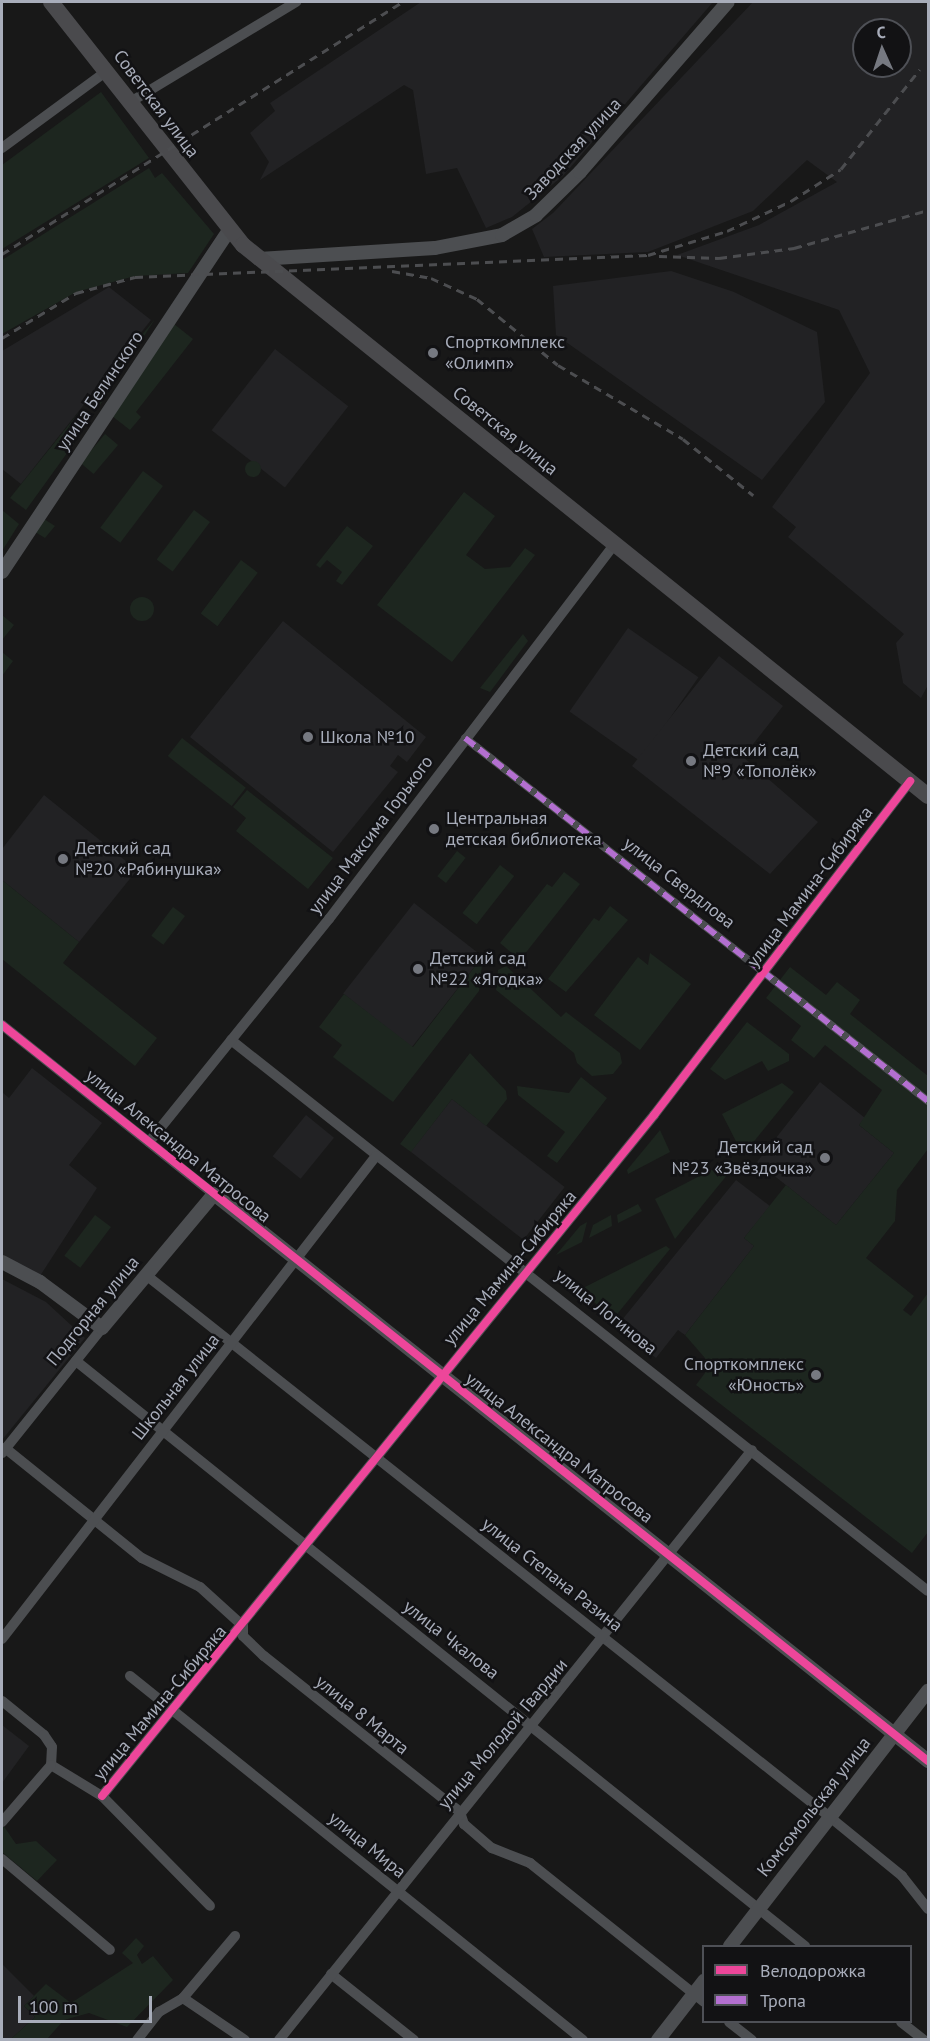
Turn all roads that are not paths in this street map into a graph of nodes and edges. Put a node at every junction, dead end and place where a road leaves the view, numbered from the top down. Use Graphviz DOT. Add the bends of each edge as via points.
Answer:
graph roads {
  1 [pos="51,2"];
  2 [pos="296,2"];
  3 [pos="728,2"];
  4 [pos="107,71"];
  5 [pos="132,101"];
  6 [pos="2,148"];
  7 [pos="229,230"];
  8 [pos="259,259"];
  9 [pos="615,544"];
  10 [pos="2,573"];
  11 [pos="465,738"];
  12 [pos="910,781"];
  13 [pos="928,796"];
  14 [pos="764,970"];
  15 [pos="2,1025"];
  16 [pos="231,1040"];
  17 [pos="928,1101"];
  18 [pos="149,1142"];
  19 [pos="376,1156"];
  20 [pos="214,1194"];
  21 [pos="295,1259"];
  22 [pos="2,1262"];
  23 [pos="529,1272"];
  24 [pos="146,1275"];
  25 [pos="102,1328"];
  26 [pos="231,1344"];
  27 [pos="76,1361"];
  28 [pos="442,1374"];
  29 [pos="162,1431"];
  30 [pos="752,1450"];
  31 [pos="3,1451"];
  32 [pos="378,1459"];
  33 [pos="92,1521"];
  34 [pos="308,1549"];
  35 [pos="668,1554"];
  36 [pos="928,1591"];
  37 [pos="243,1626"];
  38 [pos="604,1636"];
  39 [pos="2,1639"];
  40 [pos="130,1676"];
  41 [pos="928,1691"];
  42 [pos="2,1701"];
  43 [pos="171,1710"];
  44 [pos="533,1725"];
  45 [pos="894,1733"];
  46 [pos="928,1761"];
  47 [pos="51,1765"];
  48 [pos="102,1796"];
  49 [pos="460,1812"];
  50 [pos="831,1818"];
  51 [pos="2,1822"];
  52 [pos="2,1859"];
  53 [pos="398,1891"];
  54 [pos="210,1906"];
  55 [pos="928,1909"];
  56 [pos="758,1910"];
  57 [pos="235,1936"];
  58 [pos="732,1945"];
  59 [pos="802,1945"];
  60 [pos="110,1950"];
  61 [pos="331,1974"];
  62 [pos="183,1998"];
  63 [pos="698,1998"];
  64 [pos="730,2023"];
  65 [pos="902,2023"];
  66 [pos="137,2040"];
  67 [pos="245,2040"];
  68 [pos="279,2040"];
  69 [pos="414,2040"];
  70 [pos="583,2040"];
  71 [pos="658,2040"];
  72 [pos="752,2040"];
  73 [pos="924,2040"];
  1 -- 4 [label="main road, Советская улица"];
  2 -- 5 [label="street"];
  3 -- 8 [label="street, Заводская улица" via="580,172 536,215 502,235 435,248"];
  4 -- 5 [label="main road, Советская улица"];
  4 -- 6 [label="street"];
  5 -- 7 [label="main road, Советская улица"];
  7 -- 8 [label="main road, Советская улица"];
  7 -- 10 [label="street, улица Белинского"];
  8 -- 9 [label="main road, Советская улица"];
  9 -- 11 [label="street, улица Максима Горького"];
  9 -- 12 [label="main road, Советская улица"];
  11 -- 14 [label="street, улица Свердлова"];
  11 -- 16 [label="street, улица Максима Горького"];
  12 -- 13 [label="main road, Советская улица"];
  12 -- 14 [label="street, улица Мамина-Сибиряка"];
  14 -- 17 [label="street, улица Свердлова"];
  14 -- 23 [label="street, улица Мамина-Сибиряка"];
  15 -- 18 [label="street, улица Александра Матросова"];
  16 -- 18 [label="street, улица Максима Горького"];
  16 -- 19 [label="street, улица Логинова"];
  18 -- 20 [label="street, улица Александра Матросова"];
  19 -- 21 [label="street, Школьная улица"];
  19 -- 23 [label="street, улица Логинова"];
  20 -- 21 [label="street, улица Александра Матросова"];
  20 -- 24 [label="street, Подгорная улица"];
  21 -- 26 [label="street, Школьная улица"];
  21 -- 28 [label="street, улица Александра Матросова"];
  22 -- 25 [label="street" via="40,1282"];
  23 -- 28 [label="street, улица Мамина-Сибиряка"];
  23 -- 30 [label="street, улица Логинова"];
  24 -- 25 [label="street, Подгорная улица"];
  24 -- 26 [label="street, улица Степана Разина"];
  25 -- 27 [label="street, Подгорная улица"];
  26 -- 29 [label="street, Школьная улица"];
  26 -- 32 [label="street, улица Степана Разина"];
  27 -- 29 [label="street, улица Чкалова"];
  27 -- 31 [label="street, Подгорная улица"];
  28 -- 32 [label="street, улица Мамина-Сибиряка"];
  28 -- 35 [label="street, улица Александра Матросова"];
  29 -- 33 [label="street, Школьная улица"];
  29 -- 34 [label="street, улица Чкалова"];
  30 -- 35 [label="street, улица Молодой Гвардии"];
  30 -- 36 [label="street, улица Логинова"];
  31 -- 33 [label="street, улица 8 Марта"];
  32 -- 34 [label="street, улица Мамина-Сибиряка"];
  32 -- 38 [label="street, улица Степана Разина"];
  33 -- 37 [label="street, улица 8 Марта" via="142,1558 200,1587"];
  33 -- 39 [label="street, Школьная улица"];
  34 -- 37 [label="street, улица Мамина-Сибиряка"];
  34 -- 44 [label="street, улица Чкалова"];
  35 -- 38 [label="street, улица Молодой Гвардии"];
  35 -- 45 [label="street, улица Александра Матросова"];
  37 -- 43 [label="street, улица Мамина-Сибиряка"];
  37 -- 49 [label="street, улица 8 Марта" via="243,1636 264,1656"];
  38 -- 44 [label="street, улица Молодой Гвардии"];
  38 -- 50 [label="street, улица Степана Разина"];
  40 -- 43 [label="street, улица Мира"];
  41 -- 45 [label="street, Комсомольская улица"];
  42 -- 47 [label="street" via="44,1735 52,1747"];
  43 -- 48 [label="street, улица Мамина-Сибиряка"];
  43 -- 53 [label="street, улица Мира"];
  44 -- 49 [label="street, улица Молодой Гвардии"];
  44 -- 56 [label="street, улица Чкалова"];
  45 -- 46 [label="street, улица Александра Матросова"];
  45 -- 50 [label="street, Комсомольская улица"];
  47 -- 48 [label="street"];
  47 -- 51 [label="street"];
  48 -- 54 [label="street"];
  49 -- 53 [label="street, улица Молодой Гвардии"];
  49 -- 63 [label="street, улица 8 Марта" via="464,1824 492,1848 530,1863"];
  50 -- 55 [label="street, улица Степана Разина" via="902,1876"];
  50 -- 56 [label="street, Комсомольская улица"];
  52 -- 60 [label="street"];
  53 -- 61 [label="street, улица Молодой Гвардии"];
  53 -- 70 [label="street, улица Мира"];
  56 -- 58 [label="street, Комсомольская улица"];
  56 -- 59 [label="street, улица Чкалова"];
  57 -- 62 [label="street"];
  61 -- 68 [label="street, улица Молодой Гвардии"];
  61 -- 69 [label="street"];
  62 -- 66 [label="street" via="159,2012"];
  62 -- 67 [label="street"];
  63 -- 71 [label="street"];
  64 -- 72 [label="street"];
  65 -- 73 [label="street"];
}
